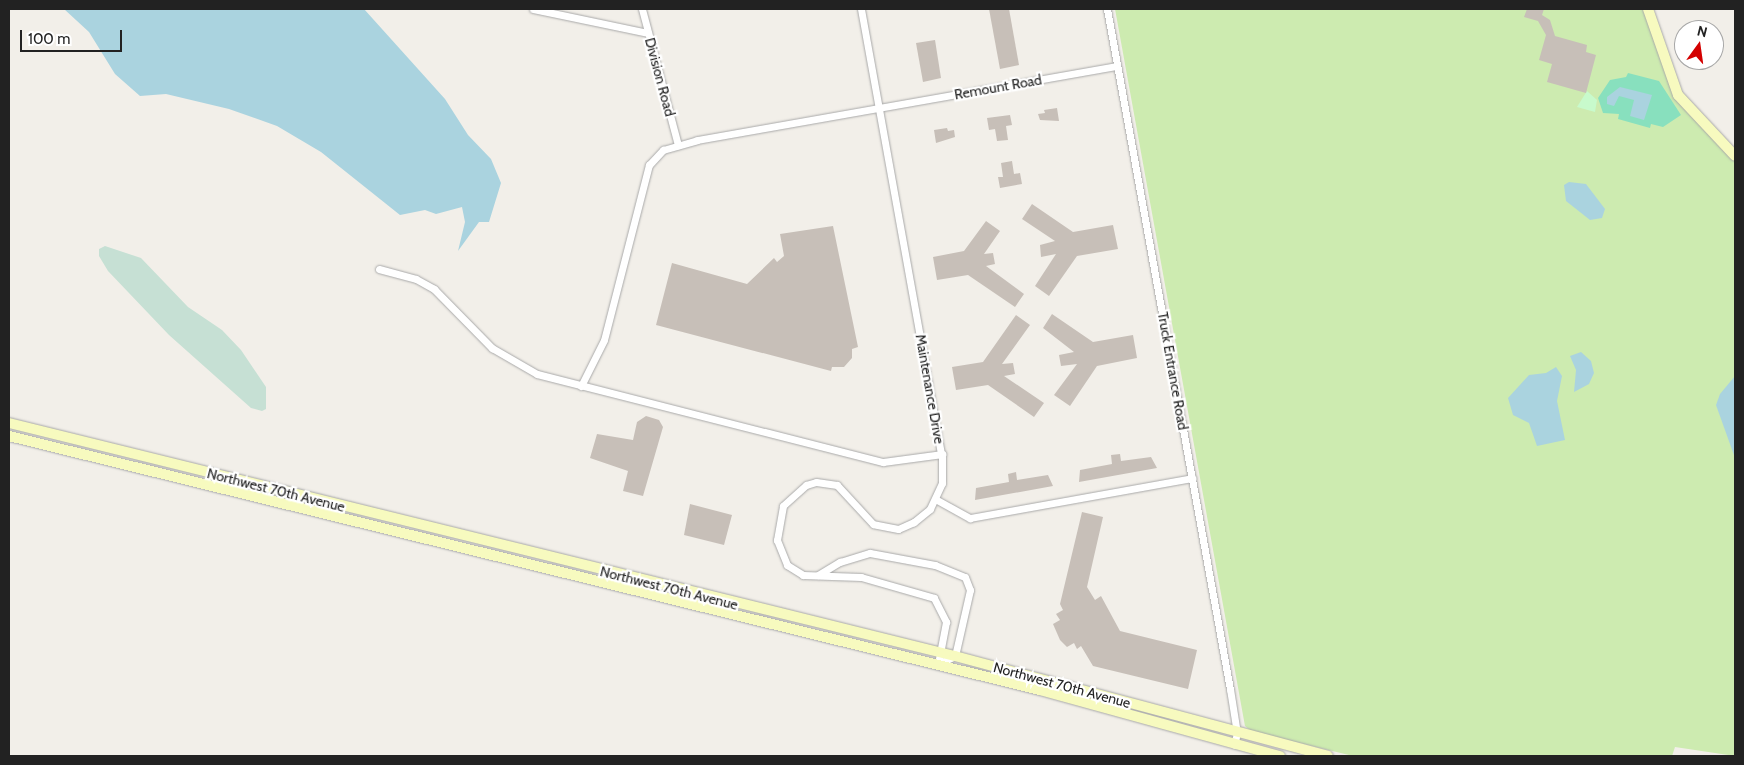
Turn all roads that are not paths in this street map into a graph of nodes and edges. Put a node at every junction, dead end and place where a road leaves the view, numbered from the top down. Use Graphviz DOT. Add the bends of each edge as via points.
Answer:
graph roads {
  1 [pos="533,9"];
  2 [pos="642,9"];
  3 [pos="861,9"];
  4 [pos="1107,9"];
  5 [pos="1648,9"];
  6 [pos="648,34"];
  7 [pos="1118,66"];
  8 [pos="879,108"];
  9 [pos="678,145"];
  10 [pos="1735,156"];
  11 [pos="379,269"];
  12 [pos="581,386"];
  13 [pos="9,423"];
  14 [pos="9,436"];
  15 [pos="942,454"];
  16 [pos="1192,478"];
  17 [pos="936,500"];
  18 [pos="817,576"];
  19 [pos="940,653"];
  20 [pos="955,656"];
  21 [pos="938,664"];
  22 [pos="1237,733"];
  23 [pos="1234,745"];
  24 [pos="1280,756"];
  25 [pos="1328,756"];
  1 -- 6 [label="street"];
  2 -- 6 [label="street, Division Road"];
  3 -- 8 [label="street, Maintenance Drive"];
  4 -- 7 [label="street, Truck Entrance Road"];
  5 -- 10 [label="main road" via="1678,94"];
  6 -- 9 [label="street, Division Road"];
  7 -- 8 [label="street, Remount Road"];
  7 -- 16 [label="street, Truck Entrance Road"];
  8 -- 9 [label="street, Remount Road"];
  8 -- 15 [label="street, Maintenance Drive"];
  9 -- 12 [label="street, Remount Road" via="663,150 649,165 604,340"];
  11 -- 12 [label="street" via="416,279 434,289 485,342 526,369"];
  12 -- 15 [label="street" via="883,462"];
  13 -- 19 [label="main road, Northwest 70th Avenue"];
  14 -- 21 [label="main road, Northwest 70th Avenue"];
  15 -- 17 [label="street, Maintenance Drive" via="943,474"];
  16 -- 17 [label="street" via="970,518"];
  16 -- 22 [label="street, Truck Entrance Road"];
  17 -- 18 [label="street, Maintenance Drive" via="914,522 889,529 864,518 837,485 816,482 806,485 783,506 777,530 782,558 803,575"];
  18 -- 19 [label="street" via="861,577 934,598 946,622"];
  18 -- 20 [label="street" via="840,562 870,553 912,559 958,572 965,577 970,590"];
  19 -- 20 [label="main road, Northwest 70th Avenue"];
  19 -- 21 [label="street"];
  20 -- 21 [label="street"];
  20 -- 22 [label="main road, Northwest 70th Avenue"];
  21 -- 23 [label="main road, Northwest 70th Avenue"];
  22 -- 23 [label="street"];
  22 -- 25 [label="main road, Northwest 70th Avenue"];
  23 -- 24 [label="main road, Northwest 70th Avenue"];
}
